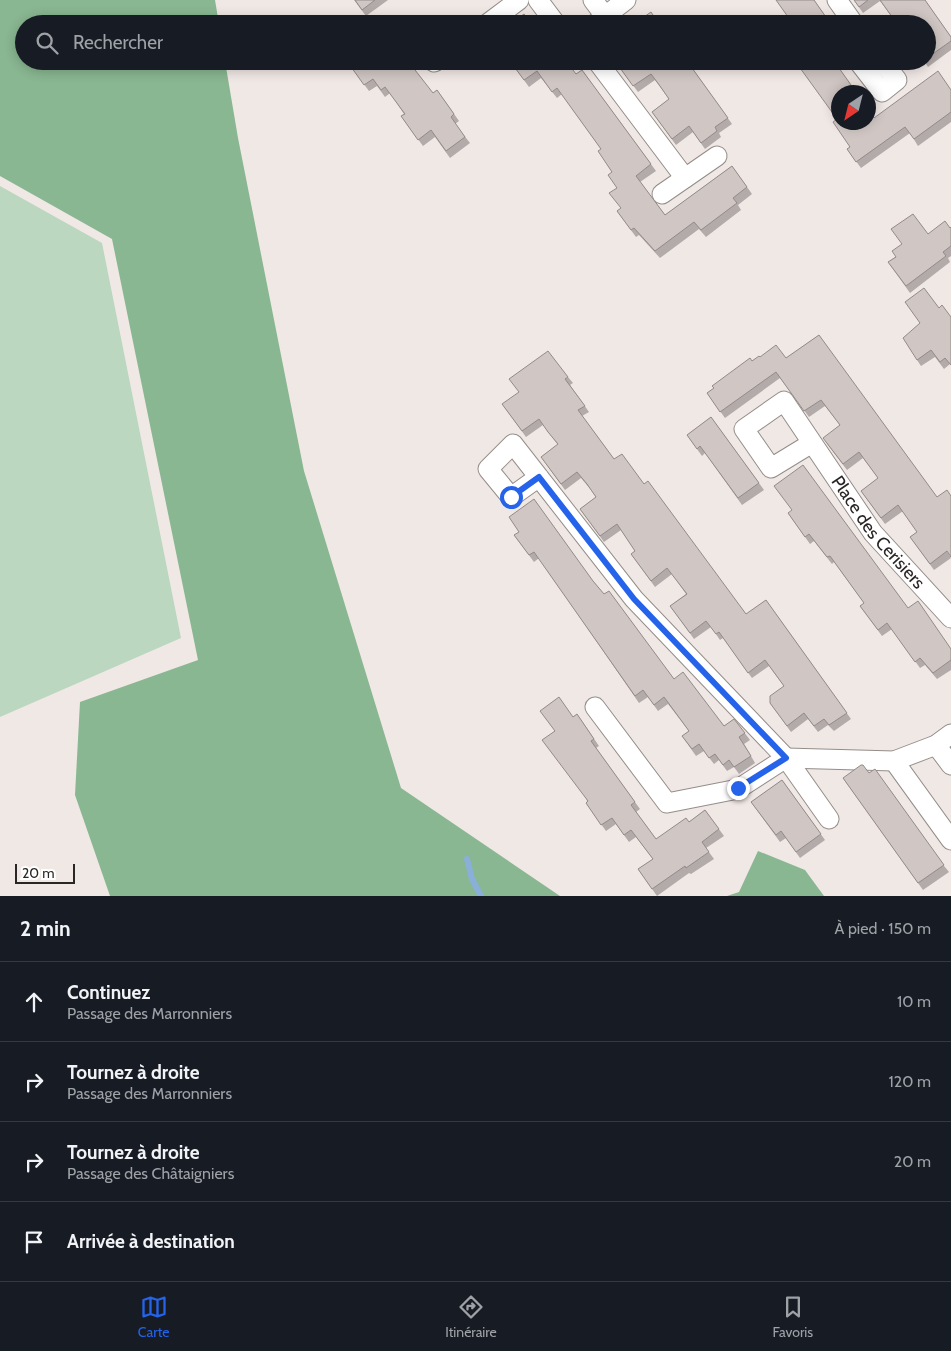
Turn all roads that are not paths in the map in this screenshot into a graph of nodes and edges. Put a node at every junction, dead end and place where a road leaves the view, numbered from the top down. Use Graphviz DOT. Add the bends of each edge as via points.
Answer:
graph roads {
  1 [pos="519,0"];
  2 [pos="538,0"];
  3 [pos="593,0"];
  4 [pos="626,0"];
  5 [pos="837,0"];
  6 [pos="499,15"];
  7 [pos="549,15"];
  8 [pos="598,15"];
  9 [pos="606,15"];
  10 [pos="848,15"];
  11 [pos="604,70"];
  12 [pos="865,70"];
  13 [pos="889,70"];
  14 [pos="717,156"];
  15 [pos="686,178"];
  16 [pos="662,194"];
  17 [pos="812,443"];
  18 [pos="539,477"];
  19 [pos="951,618"];
  20 [pos="595,707"];
  21 [pos="944,739"];
  22 [pos="786,758"];
  23 [pos="894,761"];
  24 [pos="951,766"];
  25 [pos="829,819"];
  26 [pos="951,840"];
  1 -- 6 [label="street"];
  2 -- 7 [label="street"];
  3 -- 8 [label="street"];
  4 -- 9 [label="street"];
  5 -- 10 [label="street"];
  11 -- 15 [label="street"];
  12 -- 13 [label="street" via="882,92 897,80"];
  14 -- 15 [label="street"];
  15 -- 16 [label="street"];
  17 -- 19 [label="street, Place des Cerisiers" via="873,533"];
  18 -- 22 [label="street" via="634,599"];
  20 -- 22 [label="street" via="667,803 738,788"];
  21 -- 23 [label="street"];
  21 -- 24 [label="street"];
  22 -- 23 [label="street"];
  22 -- 25 [label="street"];
  23 -- 26 [label="street"];
}
